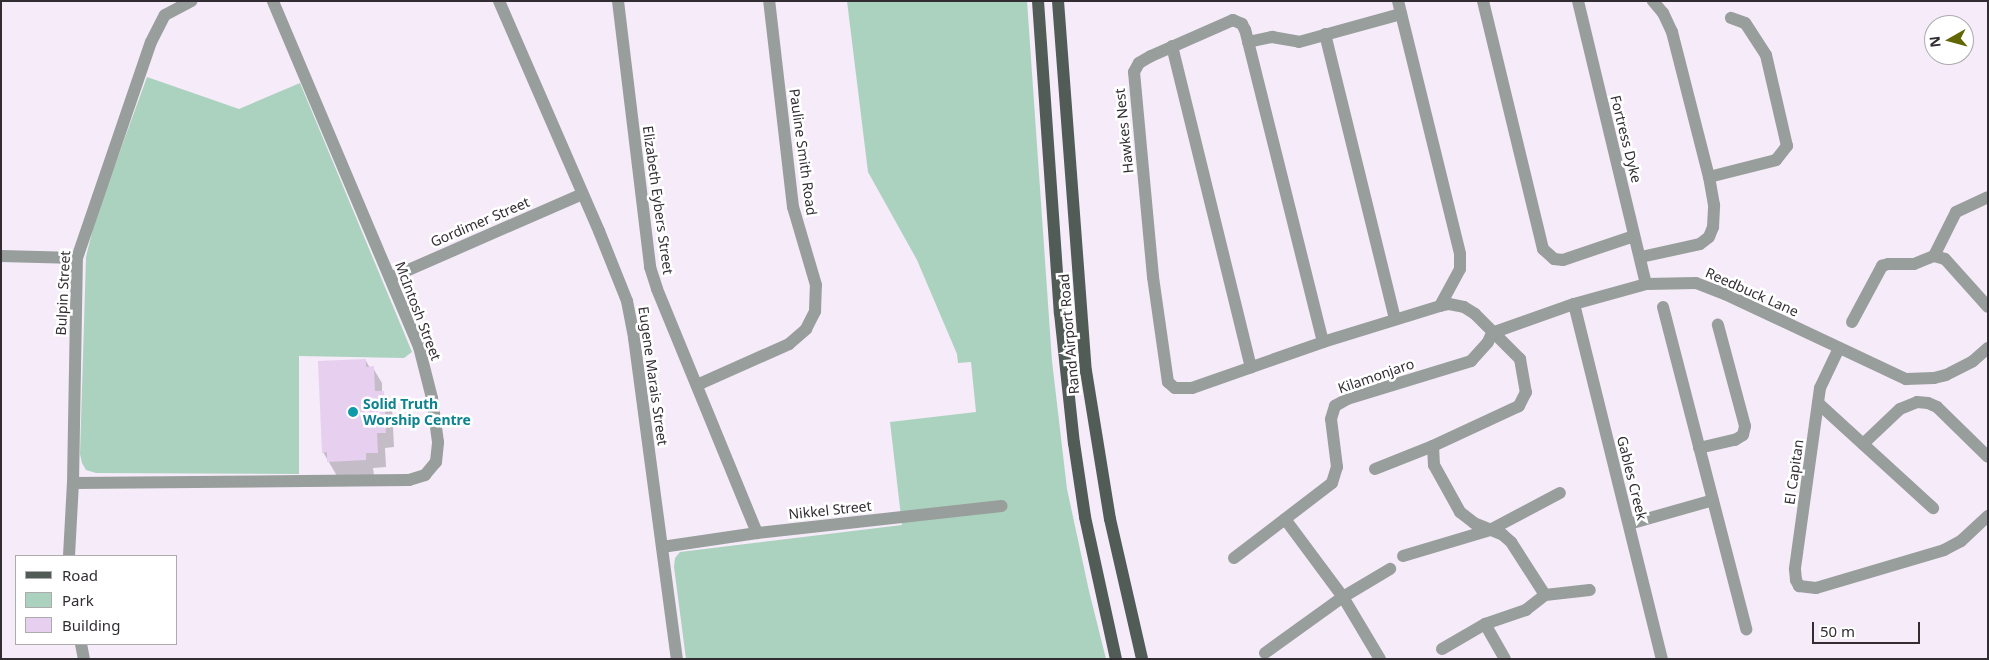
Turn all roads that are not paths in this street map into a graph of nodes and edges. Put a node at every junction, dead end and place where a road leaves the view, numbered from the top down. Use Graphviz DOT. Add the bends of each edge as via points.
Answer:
graph roads {
  1 [pos="191,1"];
  2 [pos="273,1"];
  3 [pos="499,1"];
  4 [pos="618,1"];
  5 [pos="769,1"];
  6 [pos="1038,1"];
  7 [pos="1058,1"];
  8 [pos="1482,1"];
  9 [pos="1578,1"];
  10 [pos="1653,1"];
  11 [pos="1399,7"];
  12 [pos="1731,18"];
  13 [pos="1325,34"];
  14 [pos="1248,42"];
  15 [pos="1172,46"];
  16 [pos="1709,176"];
  17 [pos="582,194"];
  18 [pos="1988,197"];
  19 [pos="1634,236"];
  20 [pos="1,256"];
  21 [pos="1934,256"];
  22 [pos="1641,257"];
  23 [pos="76,258"];
  24 [pos="390,278"];
  25 [pos="1646,284"];
  26 [pos="1574,304"];
  27 [pos="1440,306"];
  28 [pos="1663,307"];
  29 [pos="1988,307"];
  30 [pos="1395,318"];
  31 [pos="1852,322"];
  32 [pos="1718,325"];
  33 [pos="1492,333"];
  34 [pos="1323,342"];
  35 [pos="1839,348"];
  36 [pos="1988,348"];
  37 [pos="1252,367"];
  38 [pos="697,385"];
  39 [pos="1818,403"];
  40 [pos="1863,444"];
  41 [pos="1433,446"];
  42 [pos="1699,448"];
  43 [pos="1988,457"];
  44 [pos="1375,469"];
  45 [pos="74,483"];
  46 [pos="1560,493"];
  47 [pos="1713,500"];
  48 [pos="1002,506"];
  49 [pos="1933,508"];
  50 [pos="1988,516"];
  51 [pos="1285,519"];
  52 [pos="1628,524"];
  53 [pos="1490,530"];
  54 [pos="757,533"];
  55 [pos="662,547"];
  56 [pos="69,555"];
  57 [pos="1403,556"];
  58 [pos="1234,558"];
  59 [pos="1390,569"];
  60 [pos="1590,590"];
  61 [pos="1545,595"];
  62 [pos="1343,597"];
  63 [pos="1485,624"];
  64 [pos="1746,629"];
  65 [pos="81,645"];
  66 [pos="1442,649"];
  67 [pos="1266,653"];
  68 [pos="84,659"];
  69 [pos="676,659"];
  70 [pos="1116,659"];
  71 [pos="1142,659"];
  72 [pos="1380,659"];
  73 [pos="1505,659"];
  74 [pos="1662,659"];
  1 -- 23 [label="street, Bulpin Street" via="165,15 151,42"];
  2 -- 24 [label="street, McIntosh Street"];
  3 -- 17 [label="street, Eugene Marais Street"];
  4 -- 38 [label="street, Elizabeth Eybers Street" via="650,267"];
  5 -- 38 [label="street, Pauline Smith Road" via="793,207 816,285 815,311 806,329 789,344"];
  6 -- 70 [label="main road, Rand Airport Road" via="1060,313 1074,443 1085,516"];
  7 -- 71 [label="main road, Rand Airport Road" via="1086,372 1110,519"];
  8 -- 19 [label="street" via="1543,249 1554,259 1562,260"];
  9 -- 19 [label="street, Fortress Dyke"];
  10 -- 16 [label="street" via="1672,32"];
  11 -- 13 [label="street"];
  11 -- 27 [label="street" via="1460,254 1460,269"];
  12 -- 16 [label="street" via="1745,23 1766,55 1787,146 1776,160"];
  13 -- 14 [label="street" via="1299,42 1272,37"];
  13 -- 30 [label="street"];
  14 -- 15 [label="street, Hawkes Nest" via="1242,24 1233,20"];
  14 -- 34 [label="street, Hawkes Nest"];
  15 -- 37 [label="street"];
  15 -- 37 [label="street, Hawkes Nest" via="1139,63 1134,72 1165,371 1168,382 1184,390"];
  16 -- 22 [label="street" via="1714,205 1709,237 1700,244"];
  17 -- 24 [label="street, Gordimer Street"];
  17 -- 55 [label="street, Eugene Marais Street" via="630,313"];
  18 -- 21 [label="street" via="1956,212"];
  19 -- 22 [label="street, Fortress Dyke"];
  20 -- 23 [label="street"];
  21 -- 29 [label="street" via="1945,259"];
  21 -- 31 [label="street" via="1914,264 1885,264"];
  22 -- 25 [label="street, Fortress Dyke"];
  23 -- 45 [label="street, Bulpin Street"];
  24 -- 45 [label="street, McIntosh Street" via="419,347 432,398 438,451 434,466 425,475 409,480"];
  25 -- 26 [label="street, Reedbuck Lane"];
  25 -- 35 [label="street, Reedbuck Lane" via="1696,283 1709,287"];
  26 -- 33 [label="street, Reedbuck Lane"];
  26 -- 52 [label="street, Gables Creek"];
  27 -- 30 [label="street, Hawkes Nest"];
  27 -- 33 [label="street, Hawkes Nest" via="1464,307"];
  28 -- 42 [label="street"];
  30 -- 34 [label="street, Hawkes Nest"];
  32 -- 42 [label="street" via="1745,426 1742,435 1735,440"];
  33 -- 41 [label="street, Hawkes Nest" via="1520,359 1526,392 1519,406"];
  33 -- 51 [label="street, Kilamonjaro" via="1471,360 1335,406 1331,419 1337,467 1332,482"];
  34 -- 37 [label="street, Hawkes Nest"];
  35 -- 36 [label="street, Reedbuck Lane" via="1893,374 1913,379 1946,375 1974,361"];
  35 -- 39 [label="street, El Capitan" via="1820,388"];
  38 -- 54 [label="street, Elizabeth Eybers Street"];
  39 -- 40 [label="street"];
  39 -- 50 [label="street, El Capitan" via="1795,569 1799,586 1816,588 1944,550 1960,541"];
  40 -- 43 [label="street" via="1900,409 1917,402 1928,403 1937,407"];
  40 -- 49 [label="street"];
  41 -- 44 [label="street, Hawkes Nest"];
  41 -- 53 [label="street" via="1434,466 1460,512"];
  42 -- 47 [label="street"];
  45 -- 56 [label="street, Bulpin Street"];
  46 -- 53 [label="street"];
  47 -- 52 [label="street"];
  47 -- 64 [label="street"];
  48 -- 54 [label="street, Nikkel Street"];
  51 -- 58 [label="street, Kilamonjaro"];
  51 -- 62 [label="street"];
  52 -- 74 [label="street, Gables Creek"];
  53 -- 57 [label="street"];
  53 -- 61 [label="street" via="1511,542"];
  54 -- 55 [label="street, Nikkel Street"];
  55 -- 69 [label="street, Eugene Marais Street"];
  59 -- 62 [label="street"];
  60 -- 61 [label="street"];
  61 -- 63 [label="street" via="1526,610"];
  62 -- 67 [label="street"];
  62 -- 72 [label="street"];
  63 -- 66 [label="street"];
  63 -- 73 [label="street"];
  65 -- 68 [label="street"];
}
